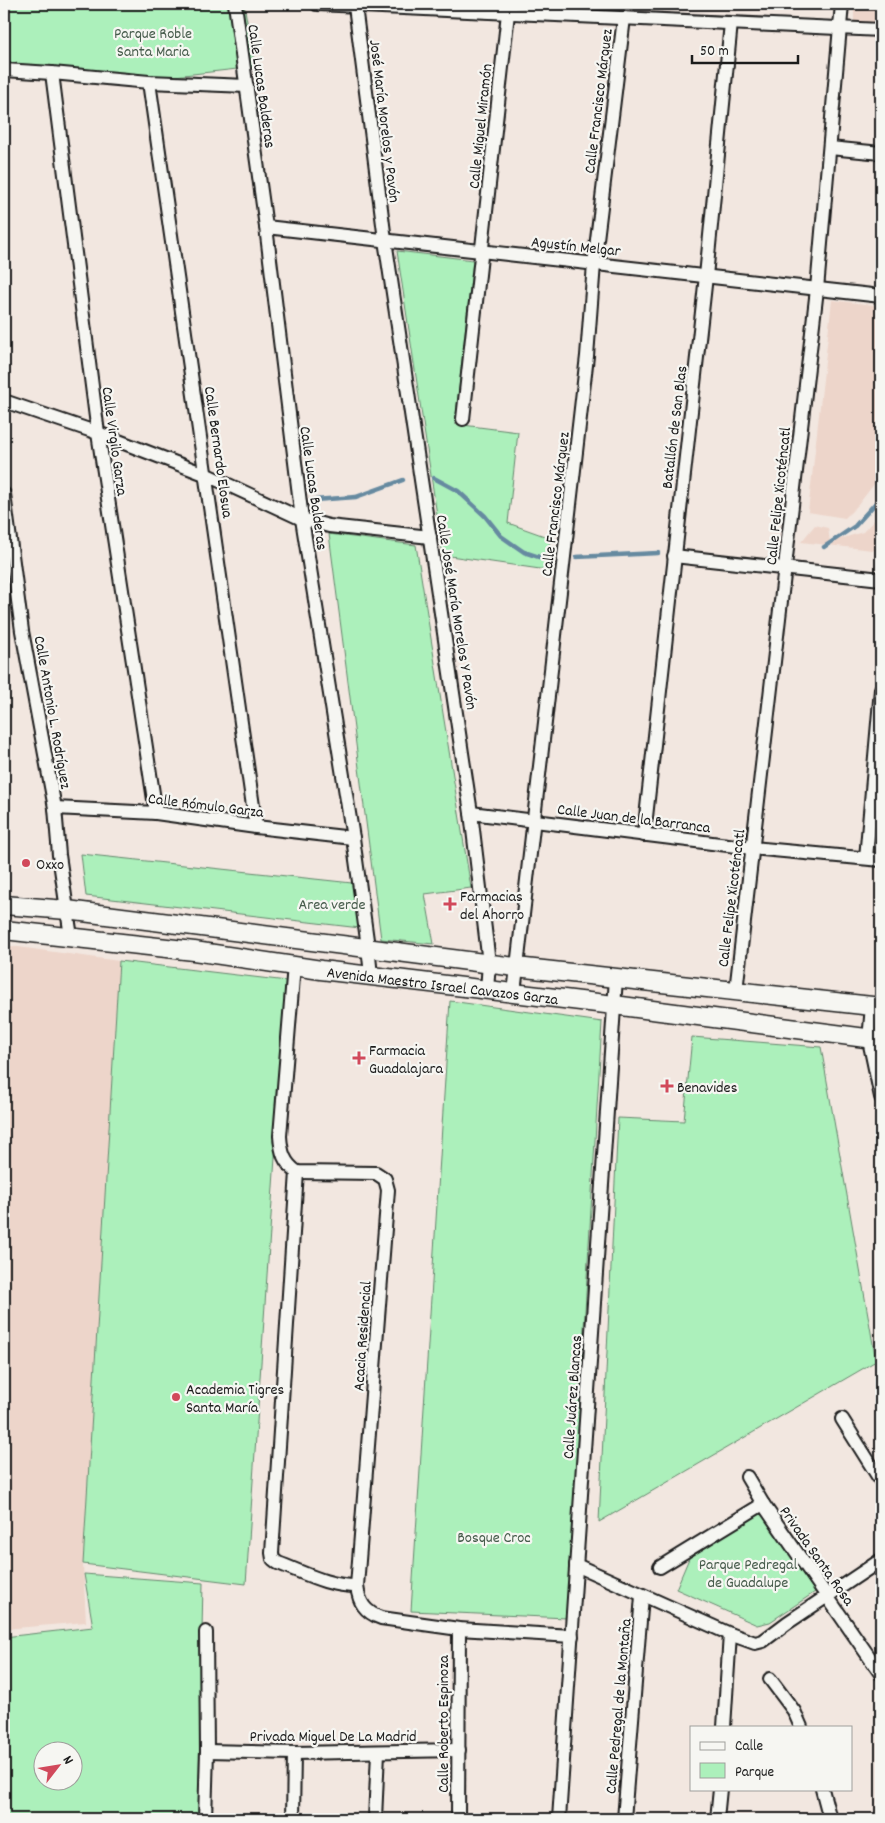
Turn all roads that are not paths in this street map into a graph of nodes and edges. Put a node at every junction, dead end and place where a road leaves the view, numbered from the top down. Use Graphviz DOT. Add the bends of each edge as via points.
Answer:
graph roads {
  1 [pos="235,4"];
  2 [pos="317,4"];
  3 [pos="842,4"];
  4 [pos="355,6"];
  5 [pos="508,8"];
  6 [pos="624,18"];
  7 [pos="731,23"];
  8 [pos="841,28"];
  9 [pos="881,30"];
  10 [pos="4,70"];
  11 [pos="52,73"];
  12 [pos="149,82"];
  13 [pos="247,86"];
  14 [pos="830,148"];
  15 [pos="881,153"];
  16 [pos="266,227"];
  17 [pos="385,240"];
  18 [pos="481,251"];
  19 [pos="594,264"];
  20 [pos="706,276"];
  21 [pos="817,289"];
  22 [pos="881,296"];
  23 [pos="4,401"];
  24 [pos="463,419"];
  25 [pos="98,433"];
  26 [pos="207,475"];
  27 [pos="4,494"];
  28 [pos="302,519"];
  29 [pos="430,536"];
  30 [pos="674,556"];
  31 [pos="786,567"];
  32 [pos="881,579"];
  33 [pos="881,689"];
  34 [pos="55,808"];
  35 [pos="156,813"];
  36 [pos="472,814"];
  37 [pos="534,820"];
  38 [pos="256,827"];
  39 [pos="644,834"];
  40 [pos="353,838"];
  41 [pos="752,848"];
  42 [pos="866,858"];
  43 [pos="881,860"];
  44 [pos="4,905"];
  45 [pos="68,910"];
  46 [pos="4,930"];
  47 [pos="71,937"];
  48 [pos="368,947"];
  49 [pos="489,963"];
  50 [pos="294,965"];
  51 [pos="516,966"];
  52 [pos="371,975"];
  53 [pos="616,978"];
  54 [pos="487,990"];
  55 [pos="736,991"];
  56 [pos="514,993"];
  57 [pos="614,1005"];
  58 [pos="877,1007"];
  59 [pos="875,1040"];
  60 [pos="881,1096"];
  61 [pos="297,1172"];
  62 [pos="842,1419"];
  63 [pos="747,1477"];
  64 [pos="881,1480"];
  65 [pos="763,1504"];
  66 [pos="881,1560"];
  67 [pos="576,1566"];
  68 [pos="660,1567"];
  69 [pos="357,1586"];
  70 [pos="642,1596"];
  71 [pos="828,1597"];
  72 [pos="459,1629"];
  73 [pos="206,1632"];
  74 [pos="730,1634"];
  75 [pos="572,1636"];
  76 [pos="881,1674"];
  77 [pos="770,1679"];
  78 [pos="724,1726"];
  79 [pos="801,1726"];
  80 [pos="459,1750"];
  81 [pos="207,1752"];
  82 [pos="378,1752"];
  83 [pos="294,1753"];
  84 [pos="720,1790"];
  85 [pos="822,1790"];
  86 [pos="205,1819"];
  87 [pos="293,1819"];
  88 [pos="375,1819"];
  89 [pos="458,1819"];
  90 [pos="559,1819"];
  91 [pos="624,1819"];
  92 [pos="717,1819"];
  93 [pos="830,1819"];
  1 -- 13 [label="street, Calle Lucas Balderas"];
  2 -- 4 [label="street"];
  3 -- 8 [label="street, Calle Felipe Xicoténcatl"];
  4 -- 5 [label="street"];
  4 -- 17 [label="street, José María Morelos y Pavón"];
  5 -- 6 [label="street"];
  5 -- 18 [label="street, Calle Miguel Miramón"];
  6 -- 7 [label="street"];
  6 -- 19 [label="street, Calle Francisco Márquez"];
  7 -- 8 [label="street"];
  7 -- 20 [label="street, Batallón de San Blas"];
  8 -- 9 [label="street"];
  8 -- 14 [label="street, Calle Felipe Xicoténcatl"];
  10 -- 11 [label="street"];
  11 -- 12 [label="street"];
  11 -- 25 [label="street, Calle Virgilo Garza"];
  12 -- 13 [label="street"];
  12 -- 26 [label="street, Calle Bernardo Elosua"];
  13 -- 16 [label="street, Calle Lucas Balderas"];
  14 -- 15 [label="street"];
  14 -- 21 [label="street, Calle Felipe Xicoténcatl"];
  16 -- 17 [label="street, Agustín Melgar"];
  16 -- 28 [label="street, Calle Lucas Balderas"];
  17 -- 18 [label="street, Agustín Melgar"];
  17 -- 29 [label="street, Calle José María Morelos Y Pavón"];
  18 -- 19 [label="street, Agustín Melgar"];
  18 -- 24 [label="street, Calle Miguel Miramón"];
  19 -- 20 [label="street, Agustín Melgar"];
  19 -- 37 [label="street, Calle Francisco Márquez" via="587,356"];
  20 -- 21 [label="street, Agustín Melgar"];
  20 -- 30 [label="street, Batallón de San Blas"];
  21 -- 22 [label="street, Agustín Melgar"];
  21 -- 31 [label="street, Calle Felipe Xicoténcatl"];
  23 -- 25 [label="street"];
  25 -- 26 [label="street"];
  25 -- 35 [label="street, Calle Virgilo Garza"];
  26 -- 28 [label="street"];
  26 -- 38 [label="street, Calle Bernardo Elosua"];
  27 -- 34 [label="street, Calle Antonio L. Rodríguez" via="22,631"];
  28 -- 29 [label="street" via="329,526"];
  28 -- 40 [label="street, Calle Lucas Balderas"];
  29 -- 36 [label="street, Calle José María Morelos Y Pavón"];
  30 -- 31 [label="street"];
  30 -- 39 [label="street, Batallón de San Blas"];
  31 -- 32 [label="street"];
  31 -- 41 [label="street, Calle Felipe Xicoténcatl"];
  33 -- 42 [label="street"];
  34 -- 35 [label="street, Calle Rómulo Garza"];
  34 -- 45 [label="street, Calle Antonio L. Rodríguez"];
  35 -- 38 [label="street, Calle Rómulo Garza"];
  36 -- 37 [label="street, Calle Juan de la Barranca"];
  36 -- 49 [label="street, Calle José María Morelos Y Pavón"];
  37 -- 39 [label="street, Calle Juan de la Barranca"];
  37 -- 51 [label="street, Calle Francisco Márquez"];
  38 -- 40 [label="street, Calle Rómulo Garza"];
  39 -- 41 [label="street, Calle Juan de la Barranca"];
  40 -- 48 [label="street, Calle Lucas Balderas"];
  41 -- 42 [label="street, Calle Juan de la Barranca"];
  41 -- 55 [label="street, Calle Felipe Xicoténcatl"];
  42 -- 43 [label="street, Calle Juan de la Barranca"];
  44 -- 45 [label="main road, Avenida Maestro Israel Cavazos Garza"];
  45 -- 47 [label="street, Calle Antonio L. Rodríguez"];
  45 -- 48 [label="main road, Avenida Maestro Israel Cavazos Garza"];
  46 -- 47 [label="main road, Avenida Maestro Israel Cavazos Garza"];
  47 -- 50 [label="main road, Avenida Maestro Israel Cavazos Garza"];
  48 -- 49 [label="main road, Avenida Maestro Israel Cavazos Garza"];
  48 -- 52 [label="street, Calle Lucas Balderas"];
  49 -- 51 [label="main road, Avenida Maestro Israel Cavazos Garza"];
  49 -- 54 [label="street, Calle José María Morelos Y Pavón"];
  50 -- 52 [label="main road, Avenida Maestro Israel Cavazos Garza"];
  50 -- 61 [label="street" via="280,1136 284,1159"];
  51 -- 53 [label="main road, Avenida Maestro Israel Cavazos Garza"];
  51 -- 56 [label="street, Calle Francisco Márquez"];
  52 -- 54 [label="main road, Avenida Maestro Israel Cavazos Garza"];
  53 -- 55 [label="main road, Avenida Maestro Israel Cavazos Garza"];
  53 -- 57 [label="street, Calle Juárez Blancas"];
  54 -- 56 [label="main road, Avenida Maestro Israel Cavazos Garza"];
  55 -- 58 [label="main road, Avenida Maestro Israel Cavazos Garza"];
  56 -- 57 [label="main road, Avenida Maestro Israel Cavazos Garza"];
  57 -- 59 [label="main road, Avenida Maestro Israel Cavazos Garza"];
  57 -- 67 [label="street, Calle Juárez Blancas"];
  58 -- 59 [label="street"];
  59 -- 60 [label="street"];
  61 -- 69 [label="street" via="272,1553 278,1563 326,1582"];
  61 -- 69 [label="street, Acacia Residencial" via="376,1173 385,1179 388,1190"];
  62 -- 64 [label="street"];
  63 -- 65 [label="street, Privada Santa Rosa"];
  65 -- 68 [label="street"];
  65 -- 71 [label="street, Privada Santa Rosa"];
  66 -- 71 [label="street"];
  67 -- 70 [label="street"];
  67 -- 75 [label="street, Calle Juárez Blancas"];
  69 -- 72 [label="street" via="364,1608 381,1618"];
  70 -- 74 [label="street"];
  70 -- 91 [label="street, Calle Pedregal de la Montaña"];
  71 -- 74 [label="street" via="763,1641 755,1643"];
  71 -- 76 [label="street, Privada Santa Rosa"];
  72 -- 75 [label="street"];
  72 -- 80 [label="street, Calle Roberto Espinoza"];
  73 -- 81 [label="street"];
  74 -- 78 [label="street"];
  75 -- 90 [label="street, Calle Juárez Blancas"];
  77 -- 79 [label="street" via="794,1711"];
  80 -- 82 [label="street, Privada Miguel De La Madrid"];
  80 -- 89 [label="street, Calle Roberto Espinoza"];
  81 -- 83 [label="street, Privada Miguel De La Madrid"];
  81 -- 86 [label="street"];
  82 -- 83 [label="street, Privada Miguel De La Madrid"];
  82 -- 88 [label="street"];
  83 -- 87 [label="street"];
  84 -- 92 [label="street"];
  85 -- 93 [label="street"];
}
